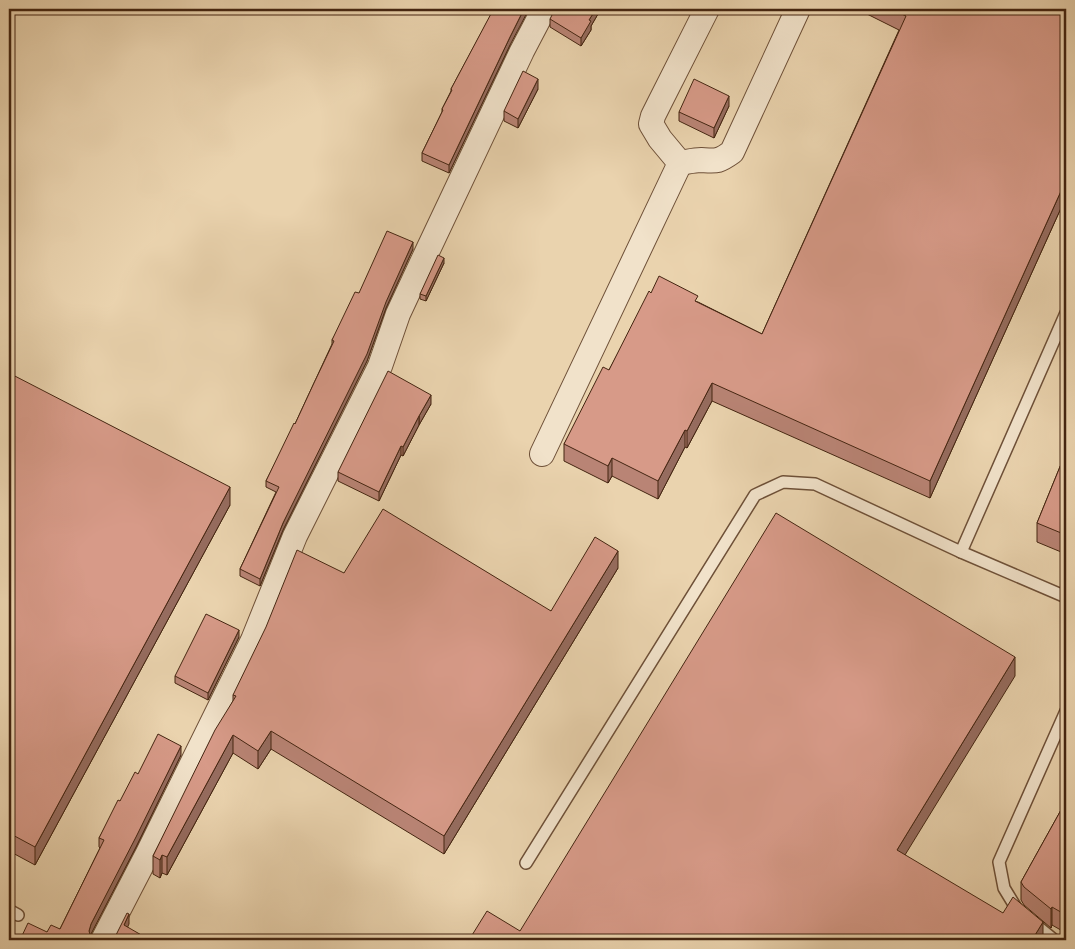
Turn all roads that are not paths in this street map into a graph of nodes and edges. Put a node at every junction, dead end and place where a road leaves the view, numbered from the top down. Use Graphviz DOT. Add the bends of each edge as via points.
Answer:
graph roads {
  1 [pos="544,9"];
  2 [pos="707,9"];
  3 [pos="798,9"];
  4 [pos="680,162"];
  5 [pos="1066,313"];
  6 [pos="542,454"];
  7 [pos="961,552"];
  8 [pos="1066,597"];
  9 [pos="1066,711"];
  10 [pos="526,863"];
  11 [pos="103,940"];
  12 [pos="1054,940"];
  1 -- 11 [label="street" via="398,314 380,366 295,536 253,640"];
  2 -- 4 [label="street" via="653,116 652,124 660,139"];
  3 -- 4 [label="street" via="732,152 714,162"];
  4 -- 6 [label="street"];
  5 -- 7 [label="lane"];
  7 -- 8 [label="lane"];
  7 -- 10 [label="lane" via="815,484 783,482 754,494"];
  9 -- 12 [label="lane" via="999,862 1004,888 1018,910"];
}
